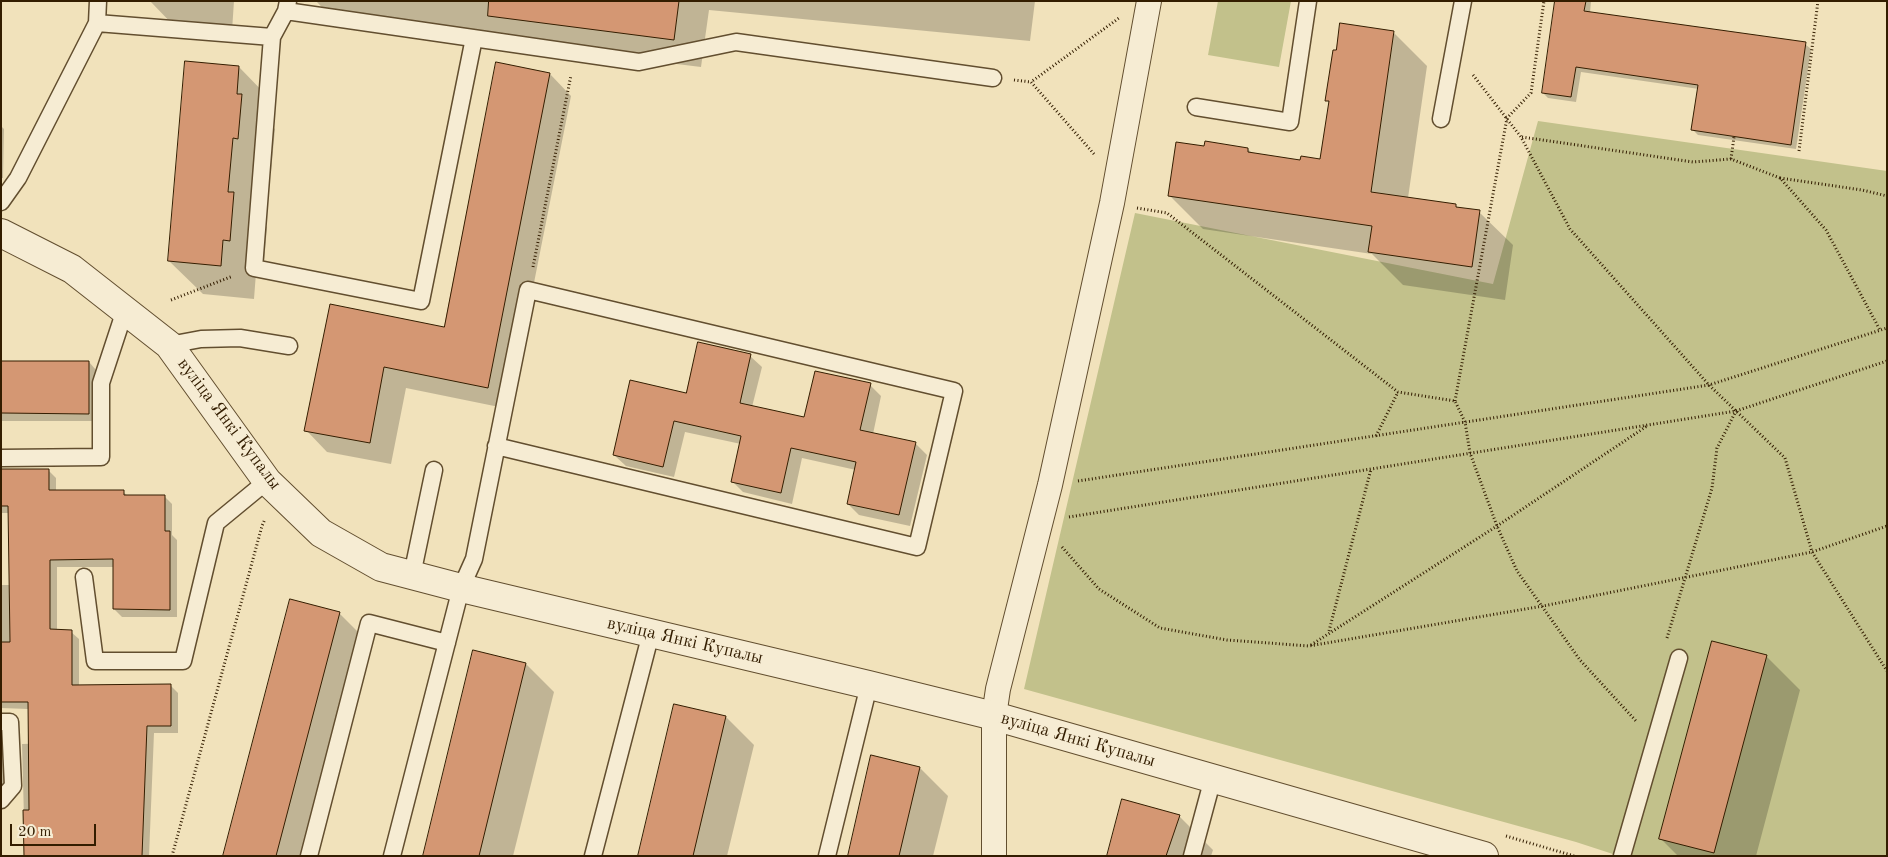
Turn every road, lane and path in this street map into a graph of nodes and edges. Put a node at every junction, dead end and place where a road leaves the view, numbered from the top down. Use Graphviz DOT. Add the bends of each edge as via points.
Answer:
graph roads {
  1 [pos="98,1"];
  2 [pos="1149,1"];
  3 [pos="1308,1"];
  4 [pos="1463,1"];
  5 [pos="1544,1"];
  6 [pos="1818,1"];
  7 [pos="287,6"];
  8 [pos="1126,13"];
  9 [pos="97,23"];
  10 [pos="272,37"];
  11 [pos="474,38"];
  12 [pos="1454,51"];
  13 [pos="575,53"];
  14 [pos="993,78"];
  15 [pos="1196,108"];
  16 [pos="1507,118"];
  17 [pos="1441,120"];
  18 [pos="1521,137"];
  19 [pos="1734,137"];
  20 [pos="1799,152"];
  21 [pos="1731,159"];
  22 [pos="1780,178"];
  23 [pos="1116,179"];
  24 [pos="1887,196"];
  25 [pos="1,202"];
  26 [pos="1112,203"];
  27 [pos="1,233"];
  28 [pos="254,268"];
  29 [pos="528,290"];
  30 [pos="171,300"];
  31 [pos="125,310"];
  32 [pos="1887,328"];
  33 [pos="1880,330"];
  34 [pos="169,345"];
  35 [pos="289,346"];
  36 [pos="1887,361"];
  37 [pos="1709,385"];
  38 [pos="1398,392"];
  39 [pos="1455,401"];
  40 [pos="1736,411"];
  41 [pos="1466,422"];
  42 [pos="1650,425"];
  43 [pos="1376,436"];
  44 [pos="496,446"];
  45 [pos="1470,453"];
  46 [pos="1,458"];
  47 [pos="1371,469"];
  48 [pos="434,470"];
  49 [pos="1050,485"];
  50 [pos="273,487"];
  51 [pos="1041,521"];
  52 [pos="1496,526"];
  53 [pos="1887,526"];
  54 [pos="1812,552"];
  55 [pos="412,575"];
  56 [pos="84,577"];
  57 [pos="1685,578"];
  58 [pos="461,588"];
  59 [pos="1543,606"];
  60 [pos="1329,632"];
  61 [pos="651,633"];
  62 [pos="1666,642"];
  63 [pos="447,643"];
  64 [pos="1309,646"];
  65 [pos="1679,658"];
  66 [pos="1887,671"];
  67 [pos="869,685"];
  68 [pos="994,716"];
  69 [pos="1,722"];
  70 [pos="1641,725"];
  71 [pos="1213,778"];
  72 [pos="1,800"];
  73 [pos="172,856"];
  74 [pos="309,856"];
  75 [pos="392,856"];
  76 [pos="594,856"];
  77 [pos="826,856"];
  78 [pos="994,856"];
  79 [pos="1192,856"];
  80 [pos="1484,856"];
  81 [pos="1622,856"];
  1 -- 9 [label="lane"];
  2 -- 23 [label="street"];
  3 -- 15 [label="lane" via="1290,122"];
  4 -- 12 [label="lane"];
  5 -- 16 [label="path" via="1530,93"];
  6 -- 20 [label="path"];
  7 -- 10 [label="lane"];
  7 -- 11 [label="lane"];
  8 -- 23 [label="path" via="1031,82"];
  9 -- 10 [label="lane"];
  9 -- 25 [label="lane" via="18,178"];
  10 -- 28 [label="lane"];
  11 -- 13 [label="lane"];
  11 -- 28 [label="lane" via="421,301"];
  12 -- 16 [label="path"];
  12 -- 17 [label="lane"];
  13 -- 14 [label="lane" via="639,62 736,42"];
  13 -- 29 [label="path"];
  16 -- 18 [label="path"];
  16 -- 39 [label="path"];
  18 -- 21 [label="path" via="1693,162"];
  18 -- 37 [label="path" via="1570,228"];
  19 -- 21 [label="path"];
  21 -- 22 [label="path"];
  22 -- 24 [label="path"];
  22 -- 33 [label="path" via="1826,230"];
  23 -- 26 [label="street"];
  26 -- 38 [label="path" via="1167,213"];
  26 -- 49 [label="street"];
  27 -- 31 [label="street, вуліца Янкі Купалы" via="72,269"];
  28 -- 30 [label="path"];
  29 -- 44 [label="lane"];
  29 -- 44 [label="lane" via="954,391 917,547"];
  31 -- 34 [label="street, вуліца Янкі Купалы"];
  31 -- 46 [label="lane" via="101,384 101,456"];
  32 -- 33 [label="path"];
  33 -- 37 [label="path"];
  34 -- 35 [label="lane" via="201,339 240,338"];
  34 -- 50 [label="street, вуліца Янкі Купалы"];
  36 -- 40 [label="path"];
  37 -- 40 [label="path"];
  37 -- 41 [label="path"];
  38 -- 39 [label="path"];
  38 -- 43 [label="path"];
  39 -- 41 [label="path"];
  40 -- 42 [label="path"];
  40 -- 54 [label="path" via="1785,458"];
  40 -- 57 [label="path" via="1717,448 1712,488"];
  41 -- 43 [label="path"];
  41 -- 45 [label="path"];
  42 -- 45 [label="path"];
  42 -- 52 [label="path"];
  43 -- 49 [label="path"];
  44 -- 58 [label="lane" via="474,558"];
  45 -- 47 [label="path"];
  45 -- 52 [label="path"];
  47 -- 51 [label="path"];
  47 -- 60 [label="path"];
  48 -- 55 [label="lane"];
  49 -- 51 [label="street"];
  50 -- 55 [label="street, вуліца Янкі Купалы" via="321,533 382,567"];
  50 -- 56 [label="lane" via="216,523 183,661 95,661"];
  50 -- 73 [label="path"];
  51 -- 64 [label="path" via="1099,590 1160,628 1227,640"];
  51 -- 68 [label="street"];
  52 -- 59 [label="path" via="1517,571"];
  52 -- 60 [label="path"];
  53 -- 54 [label="path"];
  54 -- 57 [label="path"];
  54 -- 66 [label="path"];
  55 -- 58 [label="street, вуліца Янкі Купалы"];
  57 -- 59 [label="path"];
  57 -- 62 [label="path"];
  58 -- 61 [label="street, вуліца Янкі Купалы"];
  58 -- 63 [label="lane"];
  59 -- 64 [label="path"];
  59 -- 70 [label="path" via="1580,660"];
  60 -- 64 [label="path"];
  61 -- 67 [label="street, вуліца Янкі Купалы"];
  61 -- 76 [label="lane"];
  63 -- 74 [label="lane" via="369,623"];
  63 -- 75 [label="lane"];
  65 -- 81 [label="lane"];
  67 -- 68 [label="street, вуліца Янкі Купалы"];
  67 -- 77 [label="lane"];
  68 -- 71 [label="street, вуліца Янкі Купалы"];
  68 -- 78 [label="street"];
  69 -- 72 [label="lane" via="10,722 13,786"];
  71 -- 79 [label="lane"];
  71 -- 80 [label="street, вуліца Янкі Купалы"];
}
